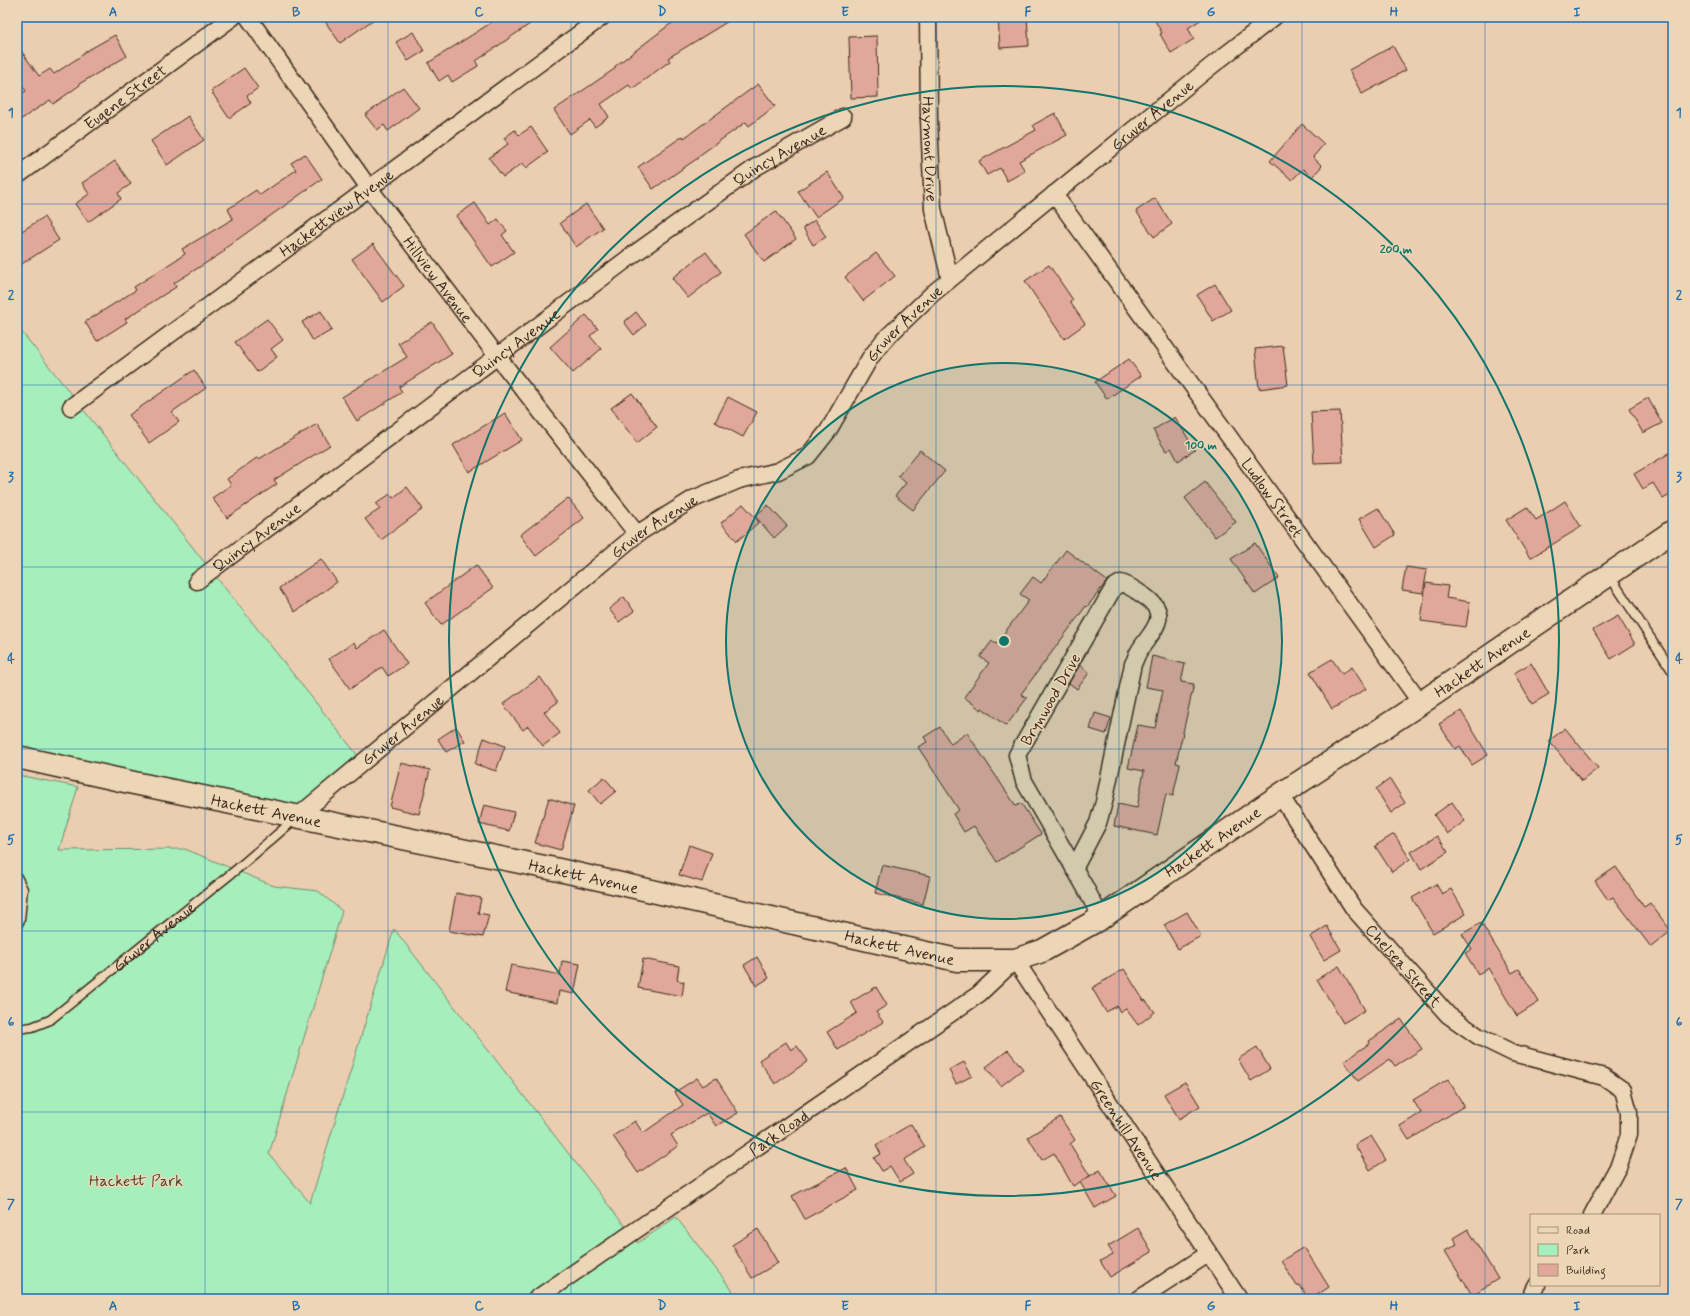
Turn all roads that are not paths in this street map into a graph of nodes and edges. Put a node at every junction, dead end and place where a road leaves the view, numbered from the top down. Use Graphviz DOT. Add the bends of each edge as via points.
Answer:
graph roads {
  1 [pos="233,17"];
  2 [pos="248,17"];
  3 [pos="602,17"];
  4 [pos="928,17"];
  5 [pos="1274,17"];
  6 [pos="843,116"];
  7 [pos="17,176"];
  8 [pos="369,188"];
  9 [pos="1054,194"];
  10 [pos="950,279"];
  11 [pos="497,356"];
  12 [pos="71,407"];
  13 [pos="1673,531"];
  14 [pos="637,534"];
  15 [pos="1609,574"];
  16 [pos="197,581"];
  17 [pos="1673,672"];
  18 [pos="1421,703"];
  19 [pos="17,757"];
  20 [pos="1280,794"];
  21 [pos="297,817"];
  22 [pos="1074,869"];
  23 [pos="17,877"];
  24 [pos="1101,918"];
  25 [pos="17,926"];
  26 [pos="1015,960"];
  27 [pos="17,1029"];
  28 [pos="1593,1214"];
  29 [pos="1208,1254"];
  30 [pos="1536,1286"];
  31 [pos="536,1299"];
  32 [pos="1139,1299"];
  33 [pos="1239,1299"];
  34 [pos="1530,1299"];
  1 -- 7 [label="street, Eugene Street"];
  2 -- 8 [label="street, Hillview Avenue"];
  3 -- 8 [label="street, Hackettview Avenue"];
  4 -- 10 [label="street, Haymont Drive" via="933,209"];
  5 -- 9 [label="street, Gruver Avenue"];
  6 -- 11 [label="street, Quincy Avenue" via="756,167"];
  8 -- 11 [label="street, Hillview Avenue"];
  8 -- 12 [label="street, Hackettview Avenue"];
  9 -- 10 [label="street, Gruver Avenue"];
  9 -- 18 [label="street, Ludlow Street"];
  10 -- 14 [label="street, Gruver Avenue" via="884,340 870,358 828,431 808,456 778,471 739,480 693,499"];
  11 -- 14 [label="street, Hillview Avenue"];
  11 -- 16 [label="street, Quincy Avenue"];
  13 -- 15 [label="main road, Hackett Avenue"];
  14 -- 21 [label="street, Gruver Avenue"];
  15 -- 17 [label="lane"];
  15 -- 18 [label="main road, Hackett Avenue"];
  18 -- 20 [label="main road, Hackett Avenue"];
  19 -- 21 [label="main road, Hackett Avenue"];
  20 -- 24 [label="main road, Hackett Avenue"];
  20 -- 28 [label="street, Chelsea Street" via="1354,909 1448,1015 1478,1036 1513,1053 1604,1077 1623,1090 1629,1112 1629,1135 1619,1165"];
  21 -- 26 [label="main road, Hackett Avenue" via="558,870 957,960"];
  21 -- 27 [label="lane, Gruver Avenue" via="243,864 50,1020 32,1027"];
  22 -- 22 [label="street, Brynwood Drive" via="1024,781 1017,755 1114,586 1121,583 1131,586 1152,602 1157,609 1158,619 1133,664 1098,823"];
  22 -- 24 [label="street, Brynwood Drive"];
  23 -- 25 [label="lane" via="23,889 20,920"];
  24 -- 26 [label="main road, Hackett Avenue" via="1042,951"];
  26 -- 29 [label="street, Greenhill Avenue"];
  26 -- 31 [label="street, Park Road" via="979,994"];
  29 -- 32 [label="street"];
  29 -- 33 [label="street, Greenhill Avenue"];
  30 -- 34 [label="street"];
}
